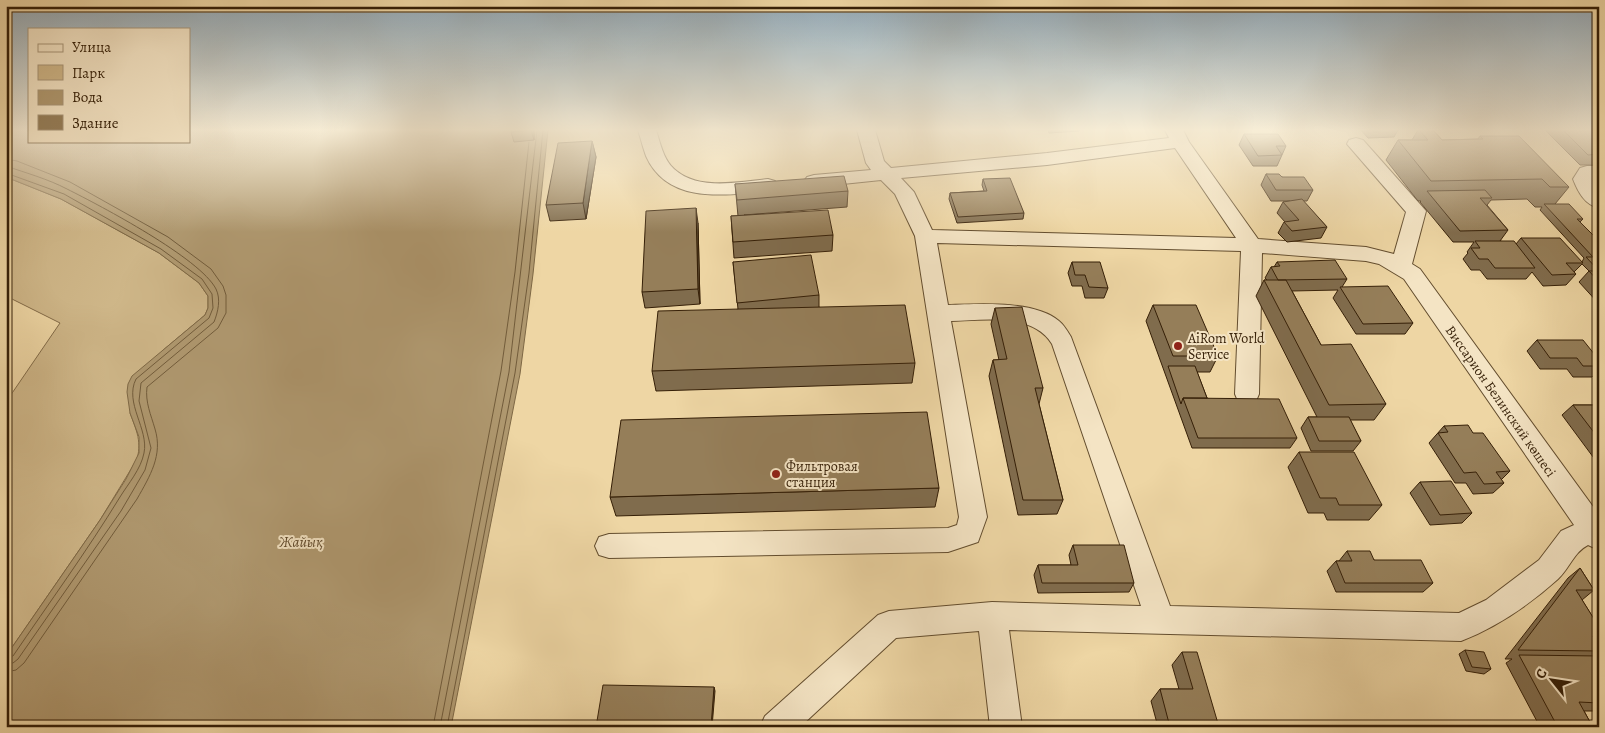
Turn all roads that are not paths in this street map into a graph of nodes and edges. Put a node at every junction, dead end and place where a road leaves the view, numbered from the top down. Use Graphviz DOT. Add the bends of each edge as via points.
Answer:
graph roads {
  1 [pos="661,164"];
  2 [pos="876,164"];
  3 [pos="991,164"];
  4 [pos="1196,164"];
  5 [pos="1374,164"];
  6 [pos="1599,172"];
  7 [pos="886,174"];
  8 [pos="1599,202"];
  9 [pos="925,236"];
  10 [pos="1252,245"];
  11 [pos="1401,266"];
  12 [pos="938,313"];
  13 [pos="1247,394"];
  14 [pos="1597,532"];
  15 [pos="609,546"];
  16 [pos="992,616"];
  17 [pos="1160,619"];
  18 [pos="776,727"];
  19 [pos="1006,727"];
  1 -- 7 [label="street" via="668,174 695,188 718,190"];
  2 -- 7 [label="street"];
  3 -- 7 [label="street"];
  4 -- 10 [label="street"];
  5 -- 11 [label="street" via="1416,211"];
  6 -- 8 [label="street" via="1587,172 1583,180 1587,190"];
  7 -- 9 [label="street" via="904,192"];
  9 -- 10 [label="street"];
  9 -- 12 [label="street"];
  10 -- 11 [label="street" via="1366,254"];
  10 -- 13 [label="street"];
  11 -- 14 [label="street, Виссарион Белинский көшесі" via="1412,274"];
  12 -- 15 [label="street" via="973,517 968,533 948,540"];
  12 -- 17 [label="street" via="1034,316 1050,326 1063,343"];
  14 -- 17 [label="street" via="1571,540 1549,569 1496,610 1461,627"];
  16 -- 17 [label="street"];
  16 -- 18 [label="street" via="889,625"];
  16 -- 19 [label="street"];
}
